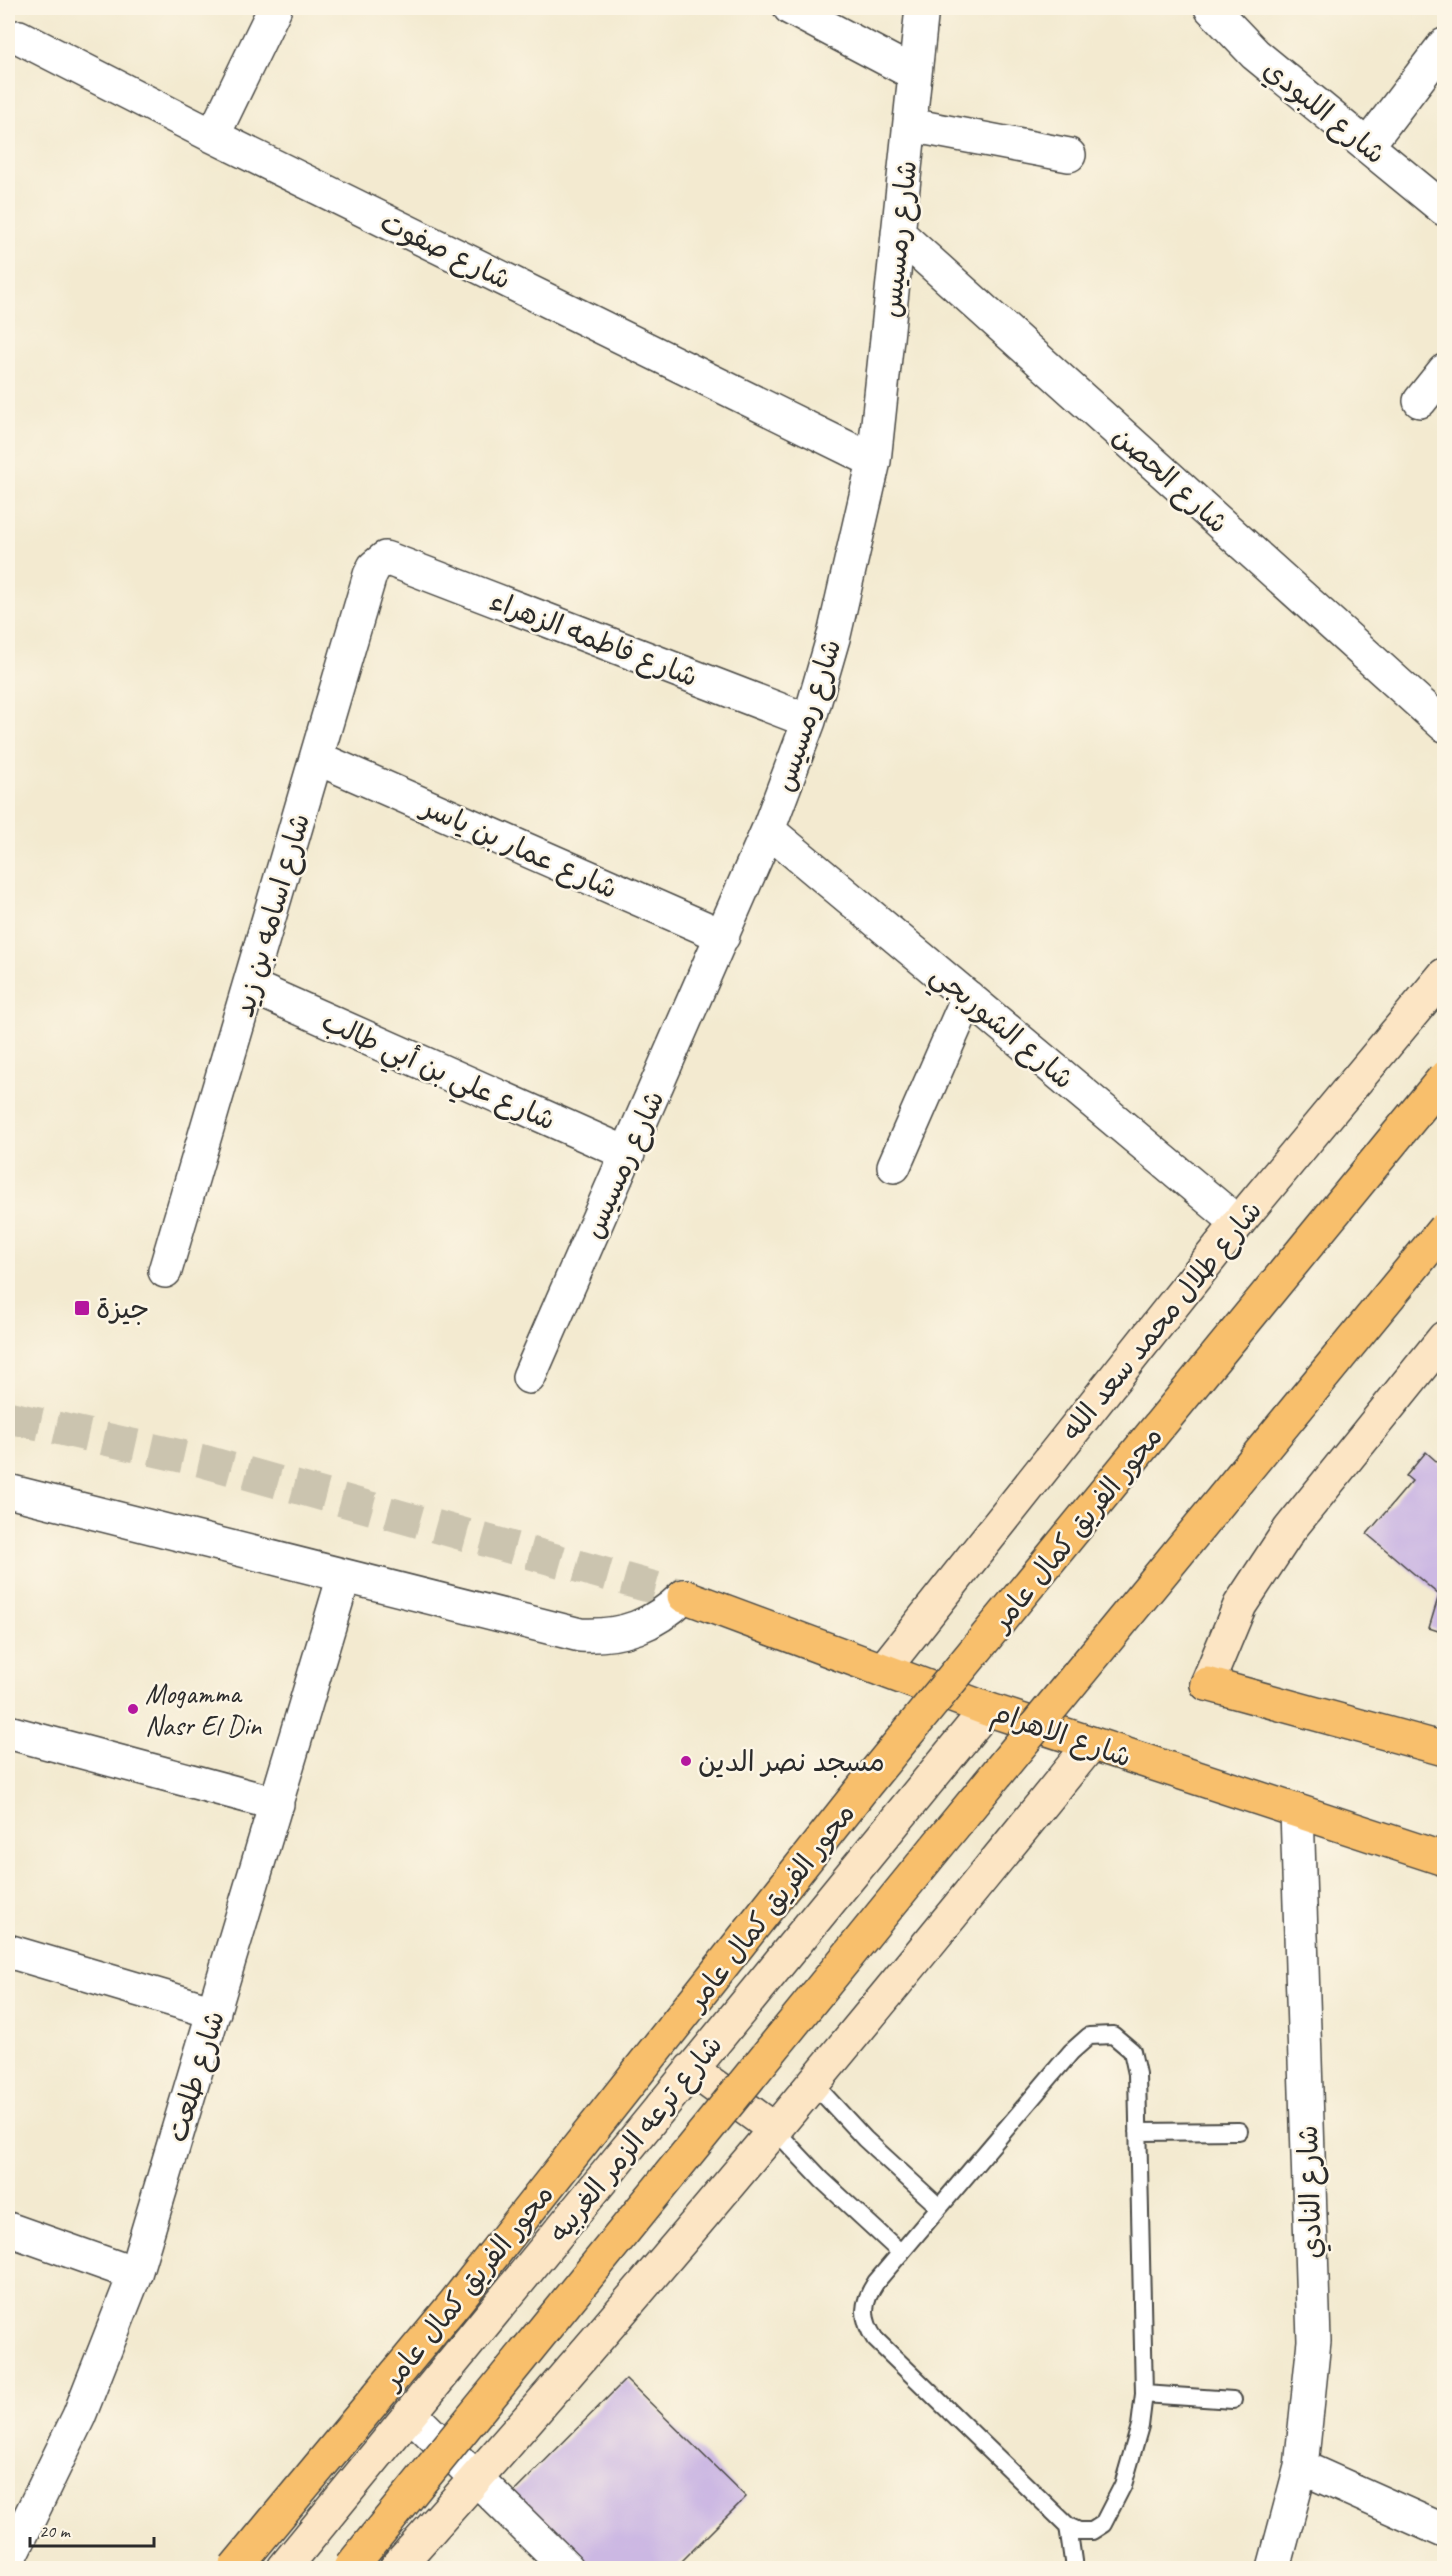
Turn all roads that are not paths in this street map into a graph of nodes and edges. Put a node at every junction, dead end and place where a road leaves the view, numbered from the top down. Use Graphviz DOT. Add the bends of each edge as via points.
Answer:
graph roads {
  1 [pos="275,8"];
  2 [pos="790,8"];
  3 [pos="922,8"];
  4 [pos="1211,8"];
  5 [pos="19,37"];
  6 [pos="1444,45"];
  7 [pos="915,74"];
  8 [pos="910,125"];
  9 [pos="213,136"];
  10 [pos="1367,146"];
  11 [pos="1069,155"];
  12 [pos="1444,208"];
  13 [pos="898,234"];
  14 [pos="1444,371"];
  15 [pos="1420,401"];
  16 [pos="874,461"];
  17 [pos="380,561"];
  18 [pos="809,721"];
  19 [pos="1444,725"];
  20 [pos="317,758"];
  21 [pos="768,830"];
  22 [pos="723,936"];
  23 [pos="1444,975"];
  24 [pos="250,986"];
  25 [pos="968,997"];
  26 [pos="1444,1078"];
  27 [pos="628,1154"];
  28 [pos="894,1167"];
  29 [pos="1238,1223"];
  30 [pos="1444,1229"];
  31 [pos="165,1271"];
  32 [pos="1444,1338"];
  33 [pos="529,1377"];
  34 [pos="8,1491"];
  35 [pos="344,1576"];
  36 [pos="684,1596"];
  37 [pos="883,1670"];
  38 [pos="987,1709"];
  39 [pos="8,1732"];
  40 [pos="1091,1744"];
  41 [pos="1444,1749"];
  42 [pos="277,1804"];
  43 [pos="1297,1811"];
  44 [pos="1444,1859"];
  45 [pos="8,1951"];
  46 [pos="214,2012"];
  47 [pos="691,2069"];
  48 [pos="814,2084"];
  49 [pos="774,2129"];
  50 [pos="1239,2130"];
  51 [pos="1138,2132"];
  52 [pos="939,2207"];
  53 [pos="8,2229"];
  54 [pos="901,2253"];
  55 [pos="135,2274"];
  56 [pos="1144,2394"];
  57 [pos="1233,2400"];
  58 [pos="411,2414"];
  59 [pos="1301,2467"];
  60 [pos="476,2479"];
  61 [pos="1068,2526"];
  62 [pos="1444,2531"];
  63 [pos="8,2562"];
  64 [pos="235,2568"];
  65 [pos="284,2568"];
  66 [pos="350,2568"];
  67 [pos="396,2568"];
  68 [pos="567,2568"];
  69 [pos="1074,2568"];
  70 [pos="1274,2568"];
  1 -- 9 [label="street"];
  2 -- 7 [label="street"];
  3 -- 7 [label="street, شارع رمسيس"];
  4 -- 10 [label="street, شارع اللبودي" via="1255,54"];
  5 -- 9 [label="street, شارع صفوت"];
  6 -- 10 [label="street"];
  7 -- 8 [label="street, شارع رمسيس"];
  8 -- 11 [label="street"];
  8 -- 13 [label="street, شارع رمسيس"];
  9 -- 16 [label="street, شارع صفوت"];
  10 -- 12 [label="street, شارع اللبودي"];
  13 -- 16 [label="street, شارع رمسيس"];
  13 -- 19 [label="street, شارع الحصن"];
  14 -- 15 [label="street"];
  16 -- 18 [label="street, شارع رمسيس" via="848,581"];
  17 -- 18 [label="street, شارع فاطمه الزهراء" via="391,560"];
  17 -- 20 [label="street, شارع اسامه بن زيد" via="370,575"];
  18 -- 21 [label="street, شارع رمسيس"];
  20 -- 22 [label="street, شارع عمار بن ياسر"];
  20 -- 24 [label="street, شارع اسامه بن زيد"];
  21 -- 22 [label="street, شارع رمسيس"];
  21 -- 25 [label="street, شارع الشوربجي"];
  22 -- 27 [label="street, شارع رمسيس"];
  23 -- 29 [label="main road, شارع طلال محمد سعد الله"];
  24 -- 27 [label="street, شارع علي بن أبي طالب"];
  24 -- 31 [label="street, شارع اسامه بن زيد"];
  25 -- 28 [label="street"];
  25 -- 29 [label="street, شارع الشوربجي"];
  26 -- 64 [label="main road, محور الفريق كمال عامر, bridge" via="865,1785 455,2303"];
  27 -- 33 [label="street, شارع رمسيس"];
  29 -- 37 [label="main road, شارع طلال محمد سعد الله"];
  30 -- 66 [label="main road, bridge"];
  32 -- 41 [label="main road" via="1290,1529 1240,1605 1207,1684"];
  34 -- 35 [label="street"];
  35 -- 36 [label="street" via="580,1635 626,1633 667,1613"];
  35 -- 42 [label="street, شارع طلعت"];
  36 -- 37 [label="main road, شارع الاهرام"];
  37 -- 38 [label="main road, شارع الاهرام"];
  38 -- 40 [label="main road, شارع الاهرام"];
  38 -- 47 [label="main road, شارع ترعه الزمر الغربيه"];
  39 -- 42 [label="street"];
  40 -- 43 [label="main road, شارع الاهرام"];
  40 -- 48 [label="main road"];
  42 -- 46 [label="street, شارع طلعت"];
  43 -- 44 [label="main road, شارع الاهرام"];
  43 -- 59 [label="street, شارع النادي" via="1314,2341"];
  45 -- 46 [label="street"];
  46 -- 55 [label="street, شارع طلعت"];
  47 -- 49 [label="main road"];
  47 -- 58 [label="main road, شارع ترعه الزمر الغربيه"];
  48 -- 49 [label="main road"];
  48 -- 52 [label="lane" via="865,2139"];
  49 -- 54 [label="lane"];
  49 -- 60 [label="main road"];
  50 -- 51 [label="lane"];
  51 -- 52 [label="lane" via="1137,2074 1132,2051 1113,2036 1089,2036"];
  51 -- 56 [label="lane"];
  52 -- 54 [label="lane"];
  53 -- 55 [label="street"];
  54 -- 61 [label="lane" via="867,2295 863,2310 867,2326 875,2339"];
  55 -- 63 [label="street, شارع طلعت" via="79,2415"];
  56 -- 57 [label="lane"];
  56 -- 61 [label="lane" via="1133,2456 1110,2514 1092,2530 1079,2531"];
  58 -- 60 [label="street"];
  58 -- 65 [label="main road, شارع ترعه الزمر الغربيه"];
  59 -- 62 [label="street"];
  59 -- 70 [label="street, شارع النادي"];
  60 -- 67 [label="main road"];
  60 -- 68 [label="street"];
  61 -- 69 [label="lane"];
}
